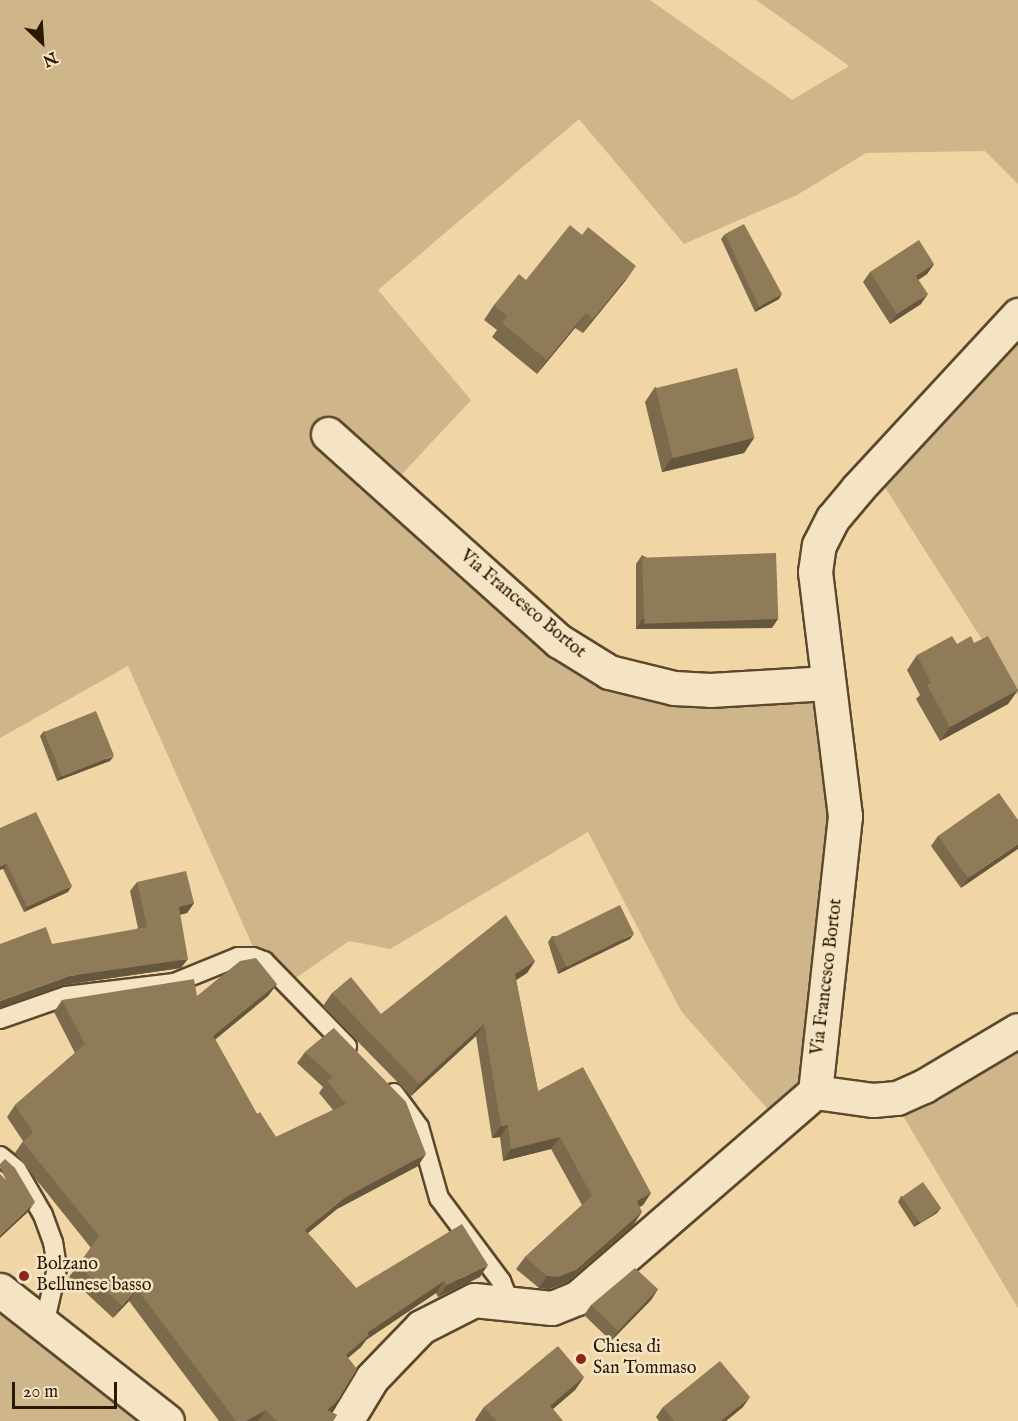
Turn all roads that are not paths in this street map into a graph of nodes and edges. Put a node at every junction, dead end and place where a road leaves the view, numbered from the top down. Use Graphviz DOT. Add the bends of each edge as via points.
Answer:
graph roads {
  1 [pos="1018,315"];
  2 [pos="328,434"];
  3 [pos="828,683"];
  4 [pos="0,1019"];
  5 [pos="1018,1030"];
  6 [pos="359,1057"];
  7 [pos="383,1082"];
  8 [pos="815,1092"];
  9 [pos="0,1156"];
  10 [pos="0,1290"];
  11 [pos="510,1303"];
  12 [pos="44,1325"];
  13 [pos="167,1421"];
  14 [pos="346,1421"];
  1 -- 3 [label="street, Via Francesco Bortot" via="858,488 833,518 819,545 815,572"];
  2 -- 3 [label="street, Via Francesco Bortot" via="559,641 609,672 674,688 710,690"];
  3 -- 8 [label="street, Via Francesco Bortot" via="845,816"];
  4 -- 6 [label="lane" via="66,996 174,983 238,957 253,957 264,961"];
  5 -- 8 [label="street" via="897,1098 873,1100"];
  7 -- 11 [label="lane" via="418,1127 439,1198 501,1281"];
  8 -- 11 [label="street" via="577,1298 552,1308"];
  9 -- 12 [label="lane" via="17,1170 54,1242 57,1268"];
  10 -- 12 [label="street"];
  11 -- 14 [label="street" via="474,1300 421,1327 372,1378"];
  12 -- 13 [label="street"];
}
